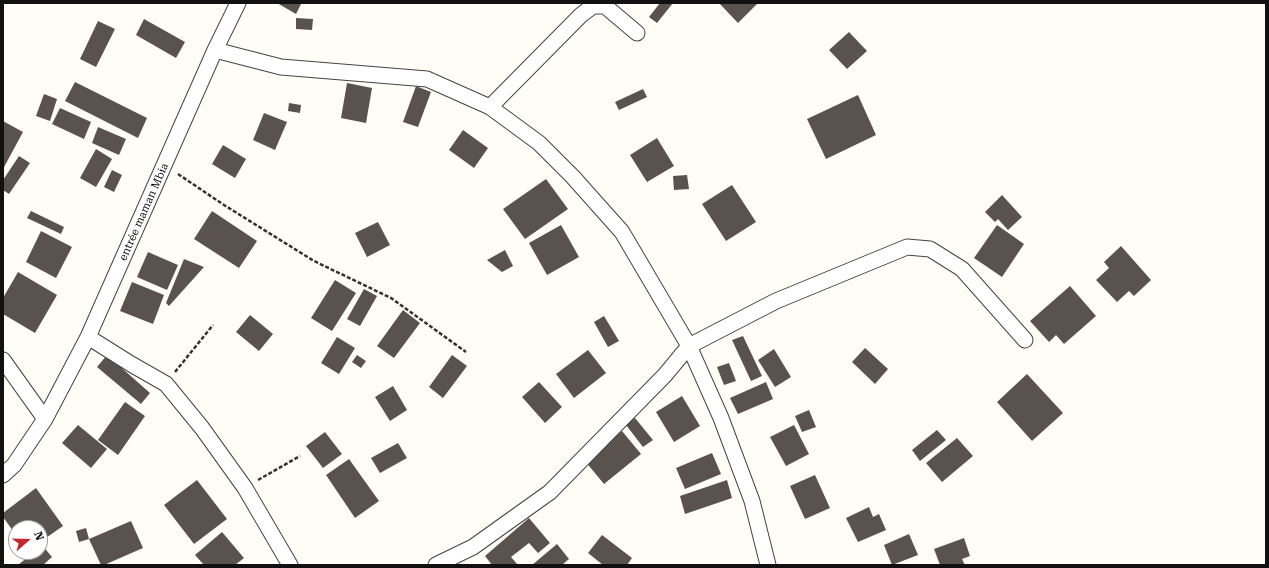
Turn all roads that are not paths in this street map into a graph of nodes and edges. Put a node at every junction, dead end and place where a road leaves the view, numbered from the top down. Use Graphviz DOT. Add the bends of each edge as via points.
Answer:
graph roads {
  1 [pos="238,3"];
  2 [pos="637,33"];
  3 [pos="215,50"];
  4 [pos="490,107"];
  5 [pos="88,336"];
  6 [pos="1025,340"];
  7 [pos="689,346"];
  8 [pos="3,360"];
  9 [pos="45,419"];
  10 [pos="3,476"];
  11 [pos="290,565"];
  12 [pos="436,565"];
  13 [pos="768,565"];
  1 -- 3 [label="street, entrée maman Mbia"];
  2 -- 4 [label="street" via="605,6 593,6"];
  3 -- 4 [label="street" via="281,67 427,79"];
  3 -- 5 [label="street, entrée maman Mbia"];
  4 -- 7 [label="street" via="539,142 622,232"];
  5 -- 9 [label="street, entrée maman Mbia"];
  5 -- 11 [label="street" via="166,384 202,428 245,488"];
  6 -- 7 [label="street" via="962,269 930,249 907,247 776,301"];
  7 -- 12 [label="street" via="665,375 550,492 472,548"];
  7 -- 13 [label="street" via="721,418 752,501"];
  8 -- 9 [label="street"];
  9 -- 10 [label="street, entrée maman Mbia" via="14,465"];
}
